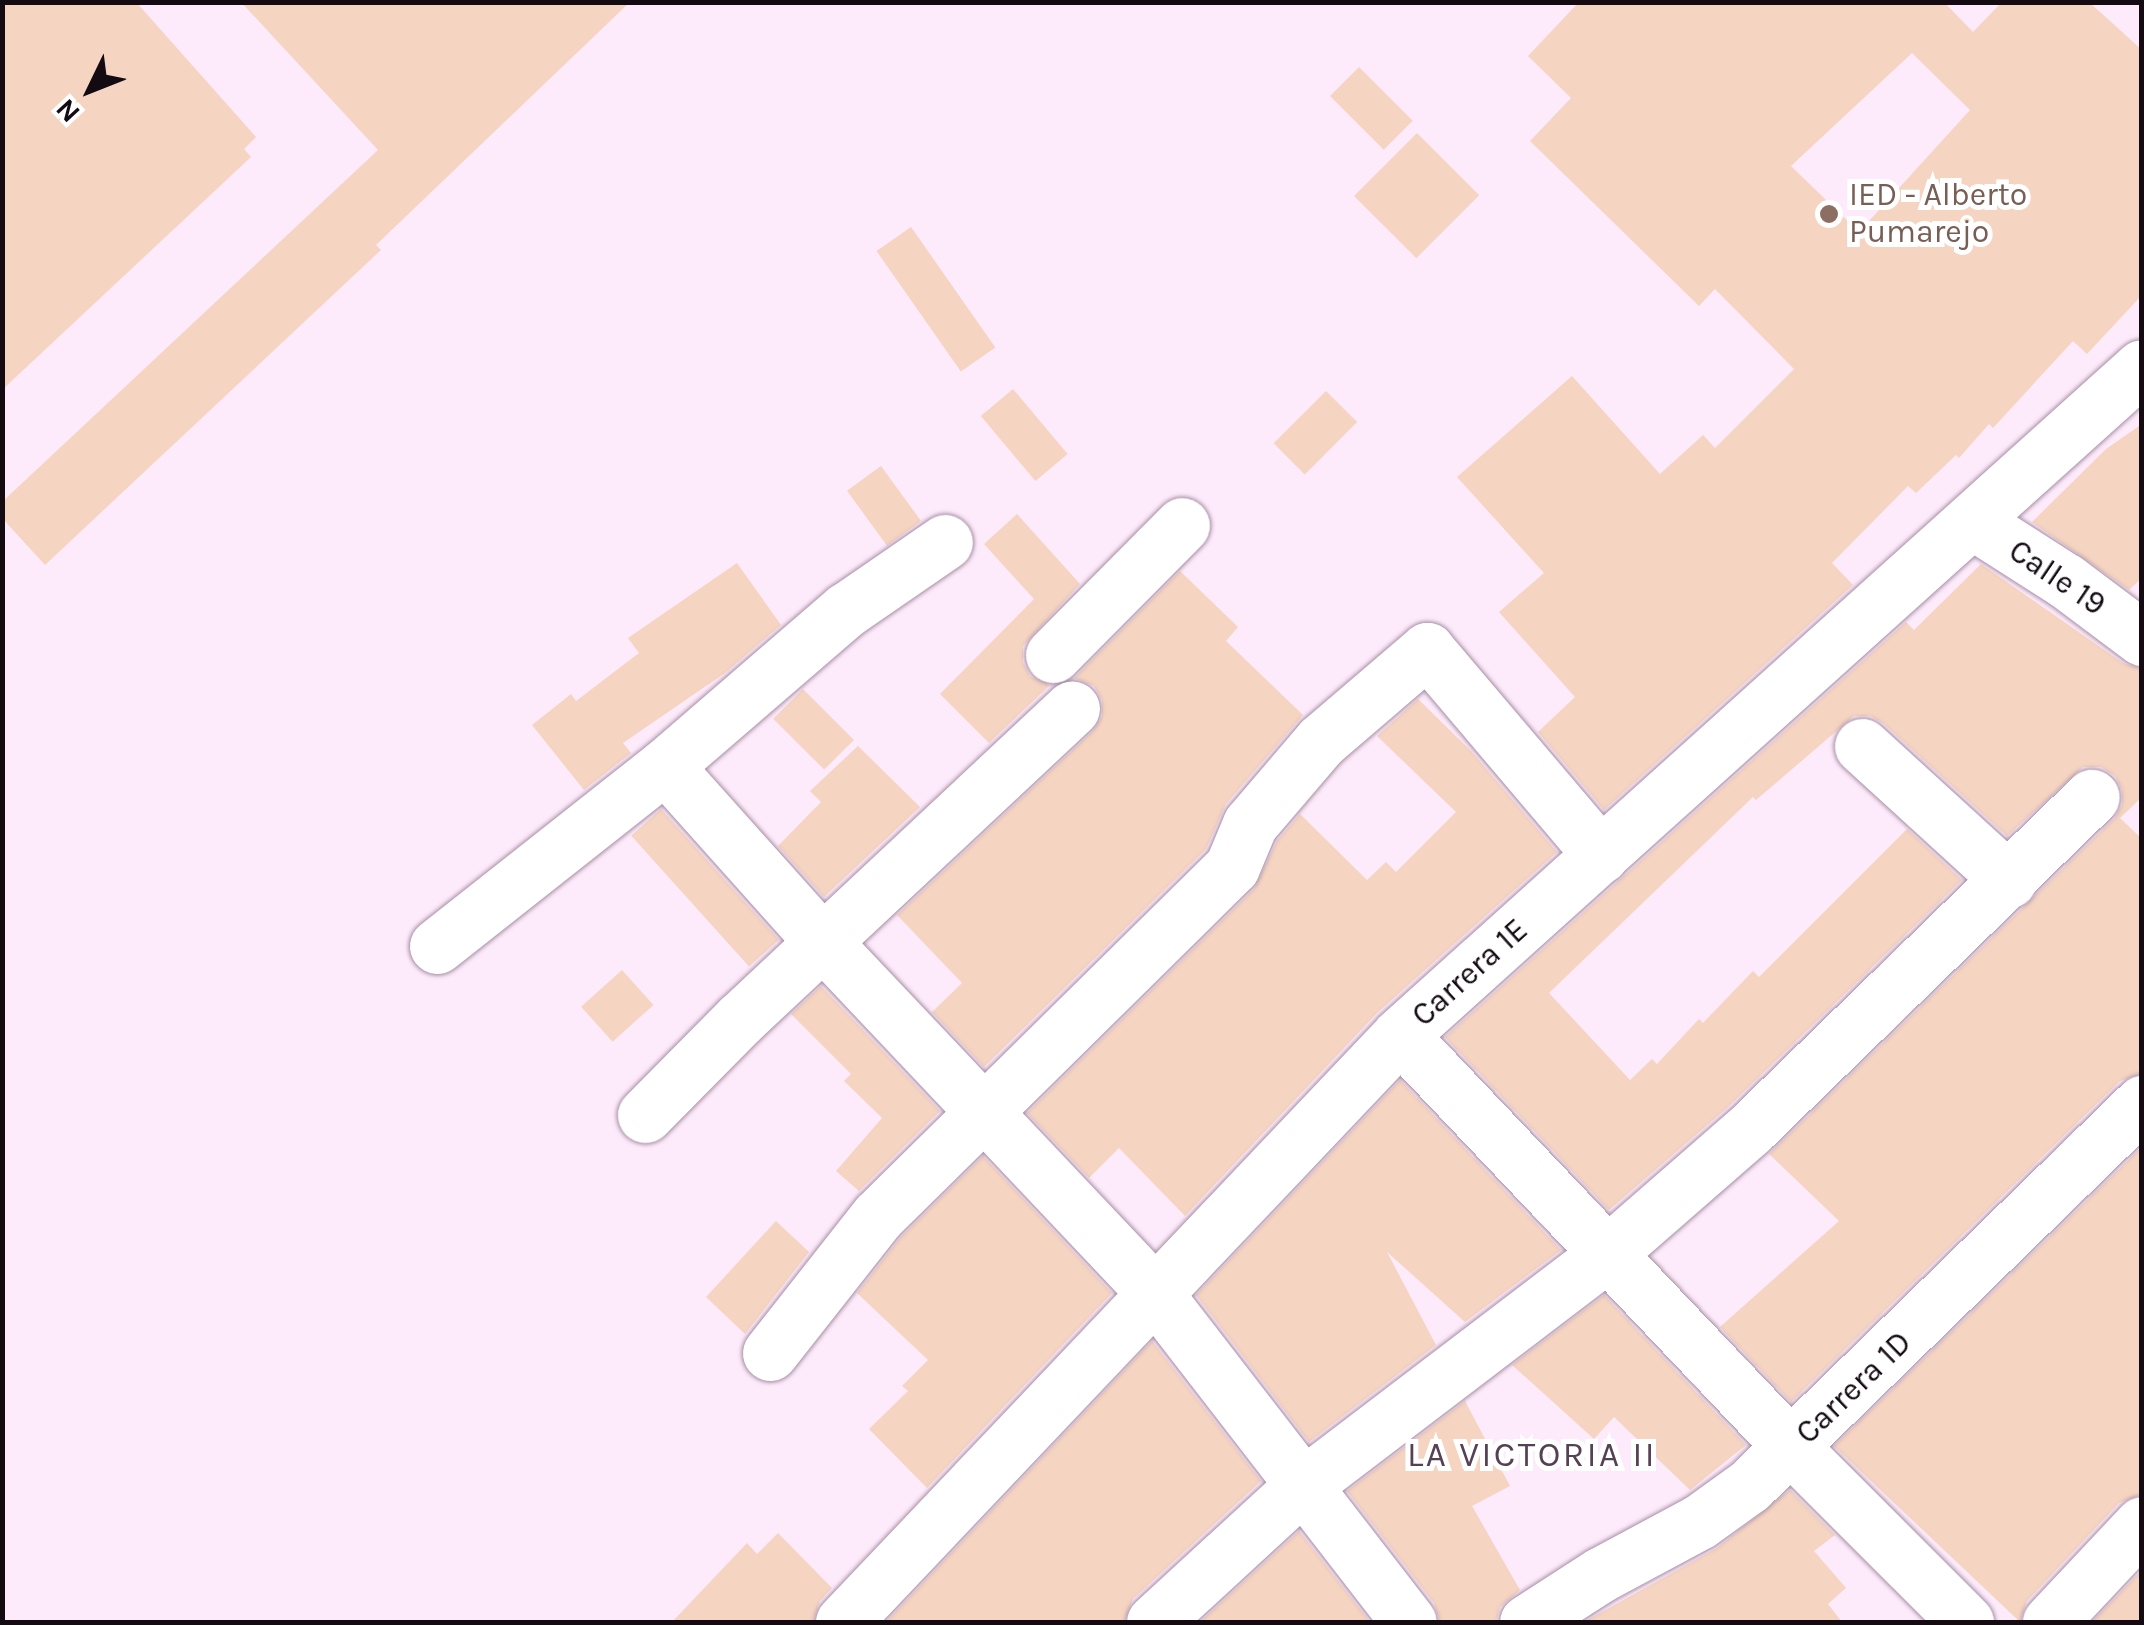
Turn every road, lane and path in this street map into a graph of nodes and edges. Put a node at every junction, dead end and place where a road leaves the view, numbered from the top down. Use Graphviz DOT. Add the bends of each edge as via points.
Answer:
graph roads {
  1 [pos="2142,367"];
  2 [pos="1972,521"];
  3 [pos="1182,525"];
  4 [pos="946,542"];
  5 [pos="2142,638"];
  6 [pos="1053,655"];
  7 [pos="1072,708"];
  8 [pos="1862,746"];
  9 [pos="665,766"];
  10 [pos="2092,796"];
  11 [pos="1601,855"];
  12 [pos="2009,880"];
  13 [pos="825,943"];
  14 [pos="437,946"];
  15 [pos="1400,1035"];
  16 [pos="2142,1102"];
  17 [pos="984,1112"];
  18 [pos="645,1115"];
  19 [pos="1608,1253"];
  20 [pos="1153,1290"];
  21 [pos="770,1353"];
  22 [pos="1792,1448"];
  23 [pos="1301,1487"];
  24 [pos="2142,1524"];
  25 [pos="843,1622"];
  26 [pos="1154,1622"];
  27 [pos="1409,1622"];
  28 [pos="1527,1622"];
  29 [pos="1966,1622"];
  30 [pos="2050,1622"];
  1 -- 2 [label="street, Carrera 1E"];
  2 -- 5 [label="street, Calle 19"];
  2 -- 11 [label="street, Carrera 1E"];
  3 -- 6 [label="street"];
  4 -- 9 [label="street" via="846,610"];
  7 -- 13 [label="street"];
  8 -- 12 [label="street"];
  9 -- 13 [label="street"];
  9 -- 14 [label="street"];
  10 -- 12 [label="street"];
  11 -- 15 [label="street, Carrera 1E"];
  11 -- 17 [label="street" via="1427,650 1321,742 1250,824 1232,867"];
  12 -- 19 [label="street" via="1749,1130"];
  13 -- 17 [label="street"];
  13 -- 18 [label="street"];
  15 -- 19 [label="street"];
  15 -- 20 [label="street, Carrera 1E"];
  16 -- 22 [label="street, Carrera 1D"];
  17 -- 20 [label="street"];
  17 -- 21 [label="street" via="878,1216"];
  19 -- 22 [label="street"];
  19 -- 23 [label="street"];
  20 -- 23 [label="street"];
  20 -- 25 [label="street, Carrera 1E"];
  22 -- 28 [label="street, Carrera 1D" via="1699,1522"];
  22 -- 29 [label="street"];
  23 -- 26 [label="street"];
  23 -- 27 [label="street"];
  24 -- 30 [label="street"];
}
